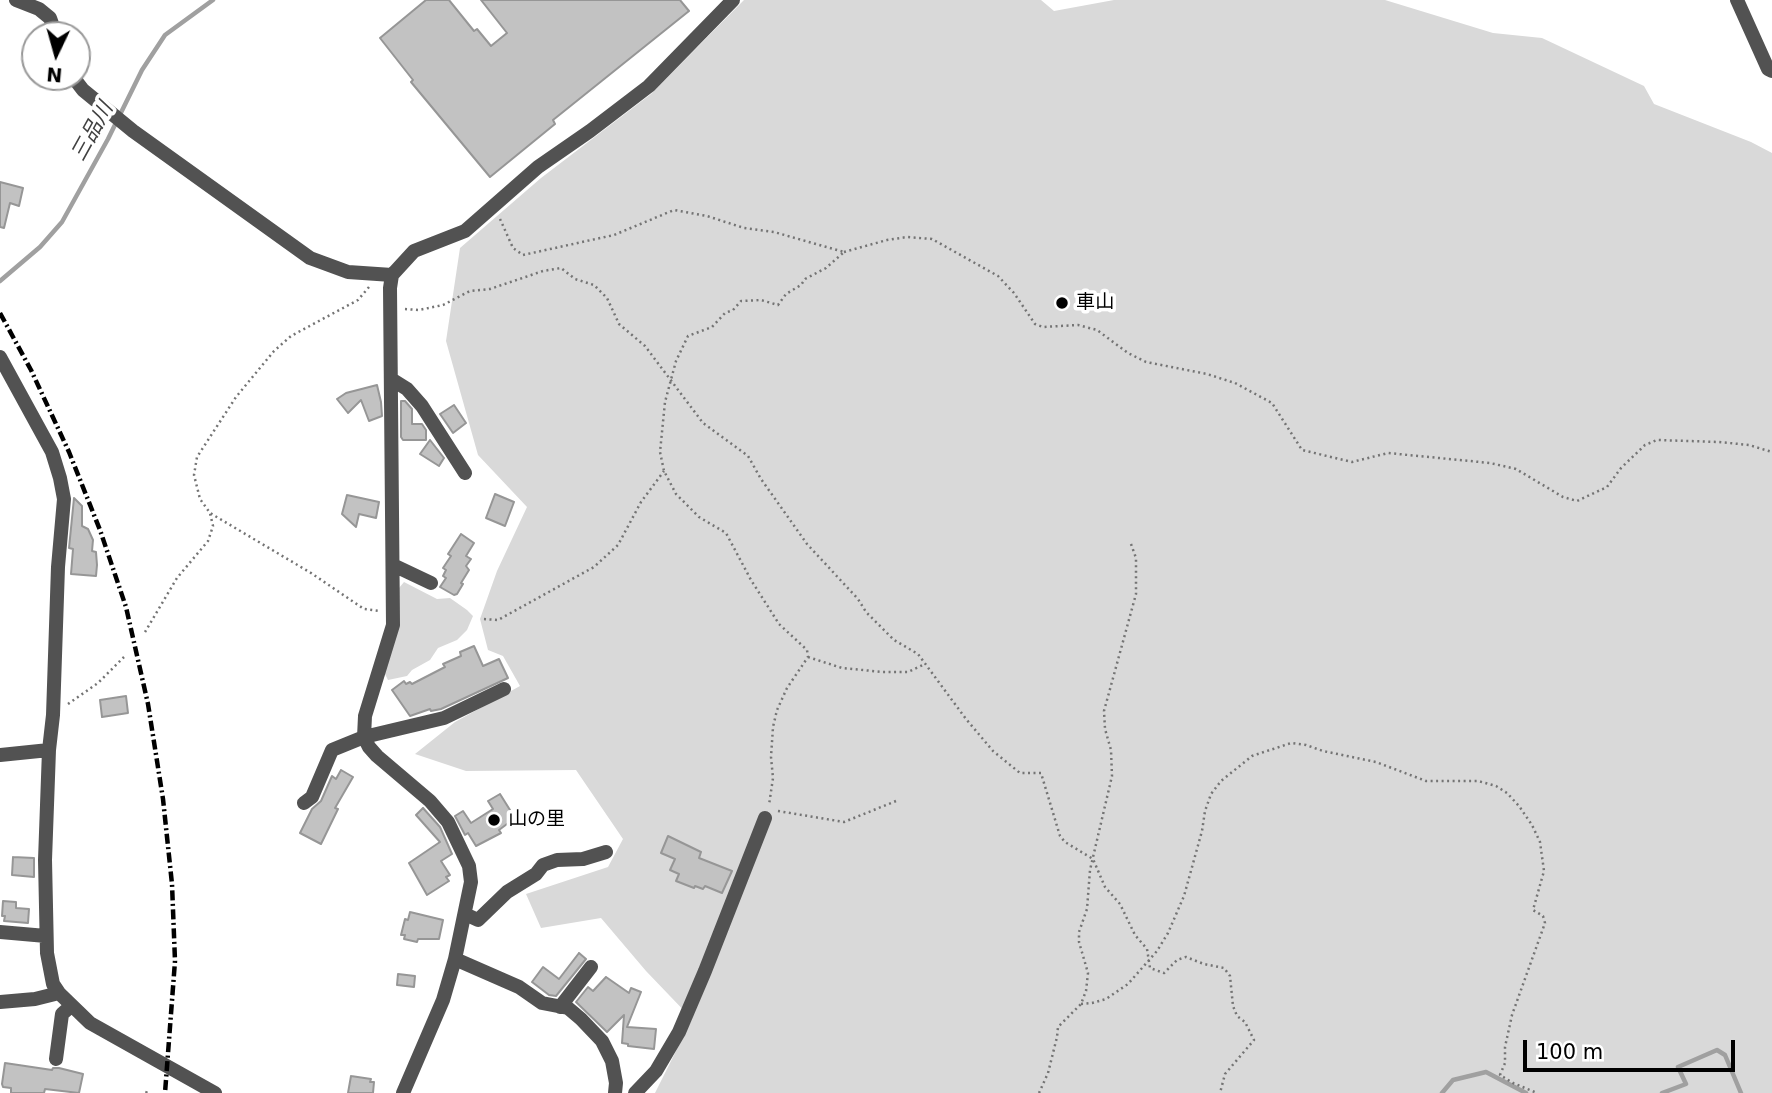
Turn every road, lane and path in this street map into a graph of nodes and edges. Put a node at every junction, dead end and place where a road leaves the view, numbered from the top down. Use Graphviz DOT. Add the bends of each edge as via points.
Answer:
graph roads {
  1 [pos="16,0"];
  2 [pos="733,0"];
  3 [pos="1737,0"];
  4 [pos="41,4"];
  5 [pos="51,21"];
  6 [pos="1772,71"];
  7 [pos="84,91"];
  8 [pos="495,206"];
  9 [pos="844,252"];
  10 [pos="373,274"];
  11 [pos="392,275"];
  12 [pos="391,309"];
  13 [pos="0,357"];
  14 [pos="671,377"];
  15 [pos="391,379"];
  16 [pos="1772,452"];
  17 [pos="664,471"];
  18 [pos="465,473"];
  19 [pos="210,513"];
  20 [pos="1131,544"];
  21 [pos="393,565"];
  22 [pos="431,583"];
  23 [pos="392,612"];
  24 [pos="484,619"];
  25 [pos="145,632"];
  26 [pos="124,657"];
  27 [pos="808,657"];
  28 [pos="925,664"];
  29 [pos="504,689"];
  30 [pos="54,715"];
  31 [pos="364,737"];
  32 [pos="49,750"];
  33 [pos="0,755"];
  34 [pos="896,801"];
  35 [pos="304,803"];
  36 [pos="765,818"];
  37 [pos="606,852"];
  38 [pos="1093,859"];
  39 [pos="464,914"];
  40 [pos="0,932"];
  41 [pos="46,936"];
  42 [pos="455,959"];
  43 [pos="1147,961"];
  44 [pos="591,967"];
  45 [pos="59,993"];
  46 [pos="0,1002"];
  47 [pos="1081,1004"];
  48 [pos="71,1006"];
  49 [pos="559,1007"];
  50 [pos="56,1059"];
  51 [pos="215,1093"];
  52 [pos="403,1093"];
  53 [pos="615,1093"];
  54 [pos="635,1093"];
  55 [pos="1038,1093"];
  56 [pos="1220,1093"];
  57 [pos="1537,1093"];
  1 -- 4 [label="street"];
  2 -- 8 [label="street" via="649,86 538,167"];
  3 -- 6 [label="street"];
  4 -- 5 [label="street"];
  7 -- 10 [label="street" via="310,258 348,272"];
  8 -- 9 [label="path" via="503,231 523,255 614,235 674,210"];
  8 -- 11 [label="street" via="465,230 414,251"];
  9 -- 14 [label="path" via="786,294 778,306 761,300 741,301 712,327 688,336"];
  9 -- 16 [label="path" via="897,239 932,239 998,275 1035,324 1097,330 1146,362 1235,383 1272,403 1301,450 1352,462 1388,453 1490,463 1516,469 1577,501 1607,487 1645,444 1657,440 1749,445"];
  10 -- 11 [label="street"];
  10 -- 19 [label="path" via="358,300 291,336 236,397 197,457 194,475 200,499"];
  11 -- 12 [label="street"];
  12 -- 14 [label="path" via="443,306 470,291 561,268 594,285 607,298 619,324"];
  12 -- 15 [label="street"];
  13 -- 30 [label="street" via="52,452 64,499"];
  14 -- 17 [label="path" via="660,452"];
  14 -- 28 [label="path" via="703,423 748,456 807,544 866,612"];
  15 -- 18 [label="street" via="422,406"];
  15 -- 21 [label="street"];
  17 -- 24 [label="path" via="618,545 594,566 498,620"];
  17 -- 27 [label="path" via="689,509 726,533 765,604 807,650"];
  19 -- 23 [label="path" via="363,608"];
  19 -- 25 [label="path" via="213,526 208,541 177,578"];
  20 -- 38 [label="path" via="1136,558 1136,594 1104,711 1112,776"];
  21 -- 22 [label="street"];
  21 -- 23 [label="street"];
  23 -- 31 [label="street" via="391,636 365,716"];
  26 -- 30 [label="path"];
  27 -- 28 [label="path" via="842,668 883,671 908,672"];
  27 -- 34 [label="path" via="787,688 775,719 774,778 768,810 844,822"];
  28 -- 38 [label="path" via="993,751 1020,773 1041,773 1060,836"];
  29 -- 31 [label="street" via="444,718"];
  30 -- 32 [label="street"];
  31 -- 35 [label="street" via="332,750 312,797"];
  31 -- 39 [label="street" via="377,756 430,801 452,828 469,866 471,882"];
  32 -- 33 [label="street"];
  32 -- 41 [label="street"];
  36 -- 54 [label="street" via="679,1032 656,1072"];
  37 -- 39 [label="street" via="543,865 478,920"];
  38 -- 43 [label="path" via="1105,887 1147,949"];
  38 -- 47 [label="path" via="1087,909 1079,932 1088,973"];
  39 -- 42 [label="street"];
  40 -- 41 [label="street"];
  41 -- 45 [label="street" via="53,984"];
  42 -- 49 [label="street"];
  42 -- 52 [label="street" via="434,1023"];
  43 -- 47 [label="path" via="1128,984 1106,999"];
  43 -- 56 [label="path" via="1150,968 1164,973 1186,957 1224,968 1230,976 1233,1006 1254,1040 1225,1074"];
  43 -- 57 [label="path" via="1168,933 1184,896 1211,794 1252,756 1291,743 1376,762 1426,781 1478,781 1496,786 1532,825 1544,871 1533,910 1545,923 1511,1015 1500,1075"];
  44 -- 49 [label="street"];
  45 -- 46 [label="street"];
  45 -- 48 [label="street"];
  47 -- 55 [label="path" via="1058,1027 1048,1073"];
  48 -- 50 [label="street" via="62,1014"];
  48 -- 51 [label="street" via="90,1023"];
  49 -- 53 [label="street" via="568,1008 602,1041 612,1061"];
}
